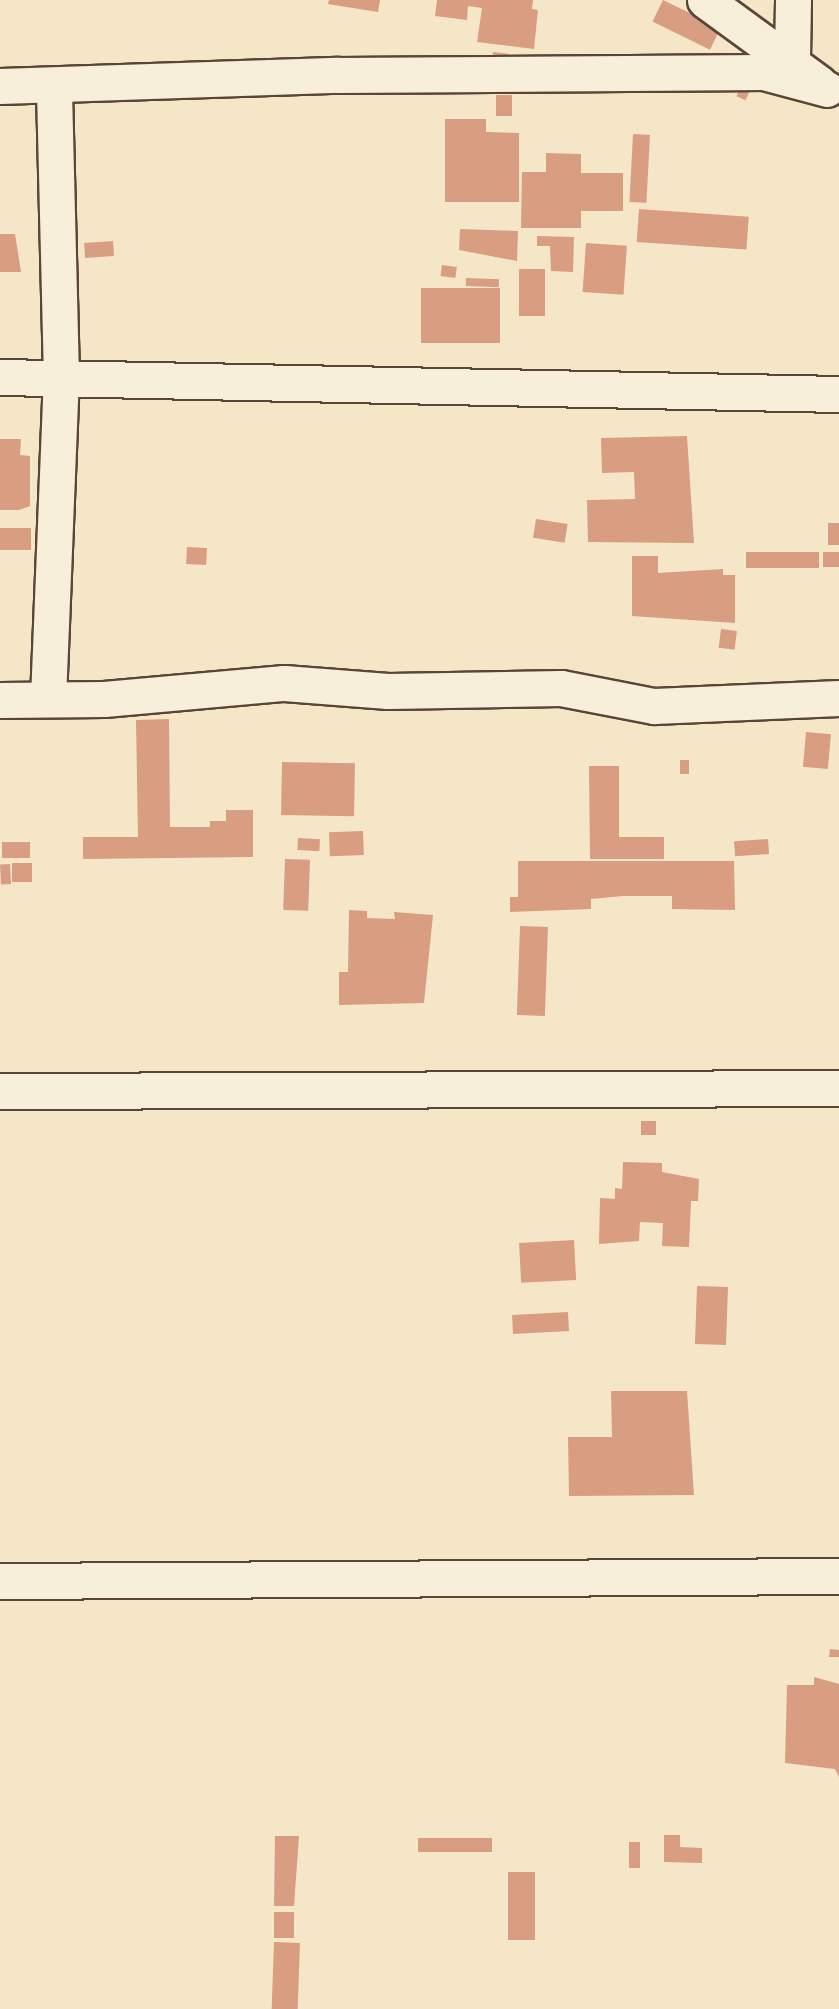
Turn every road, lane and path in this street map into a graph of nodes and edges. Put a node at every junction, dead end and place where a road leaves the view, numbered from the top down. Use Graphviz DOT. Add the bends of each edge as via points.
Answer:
graph roads {
  1 [pos="705,0"];
  2 [pos="793,0"];
  3 [pos="792,58"];
  4 [pos="0,86"];
  5 [pos="54,87"];
  6 [pos="833,93"];
  7 [pos="0,377"];
  8 [pos="61,377"];
  9 [pos="839,394"];
  10 [pos="839,698"];
  11 [pos="0,699"];
  12 [pos="48,699"];
  13 [pos="839,1088"];
  14 [pos="0,1091"];
  15 [pos="839,1576"];
  16 [pos="0,1581"];
  1 -- 3 [label="street"];
  2 -- 3 [label="street"];
  3 -- 6 [label="street"];
  4 -- 5 [label="street"];
  5 -- 6 [label="street" via="326,75 764,72"];
  5 -- 8 [label="street"];
  7 -- 8 [label="street"];
  8 -- 9 [label="street"];
  8 -- 12 [label="street"];
  10 -- 12 [label="street" via="654,706 561,688 388,691 284,683"];
  11 -- 12 [label="street"];
  13 -- 14 [label="street"];
  15 -- 16 [label="street"];
}
